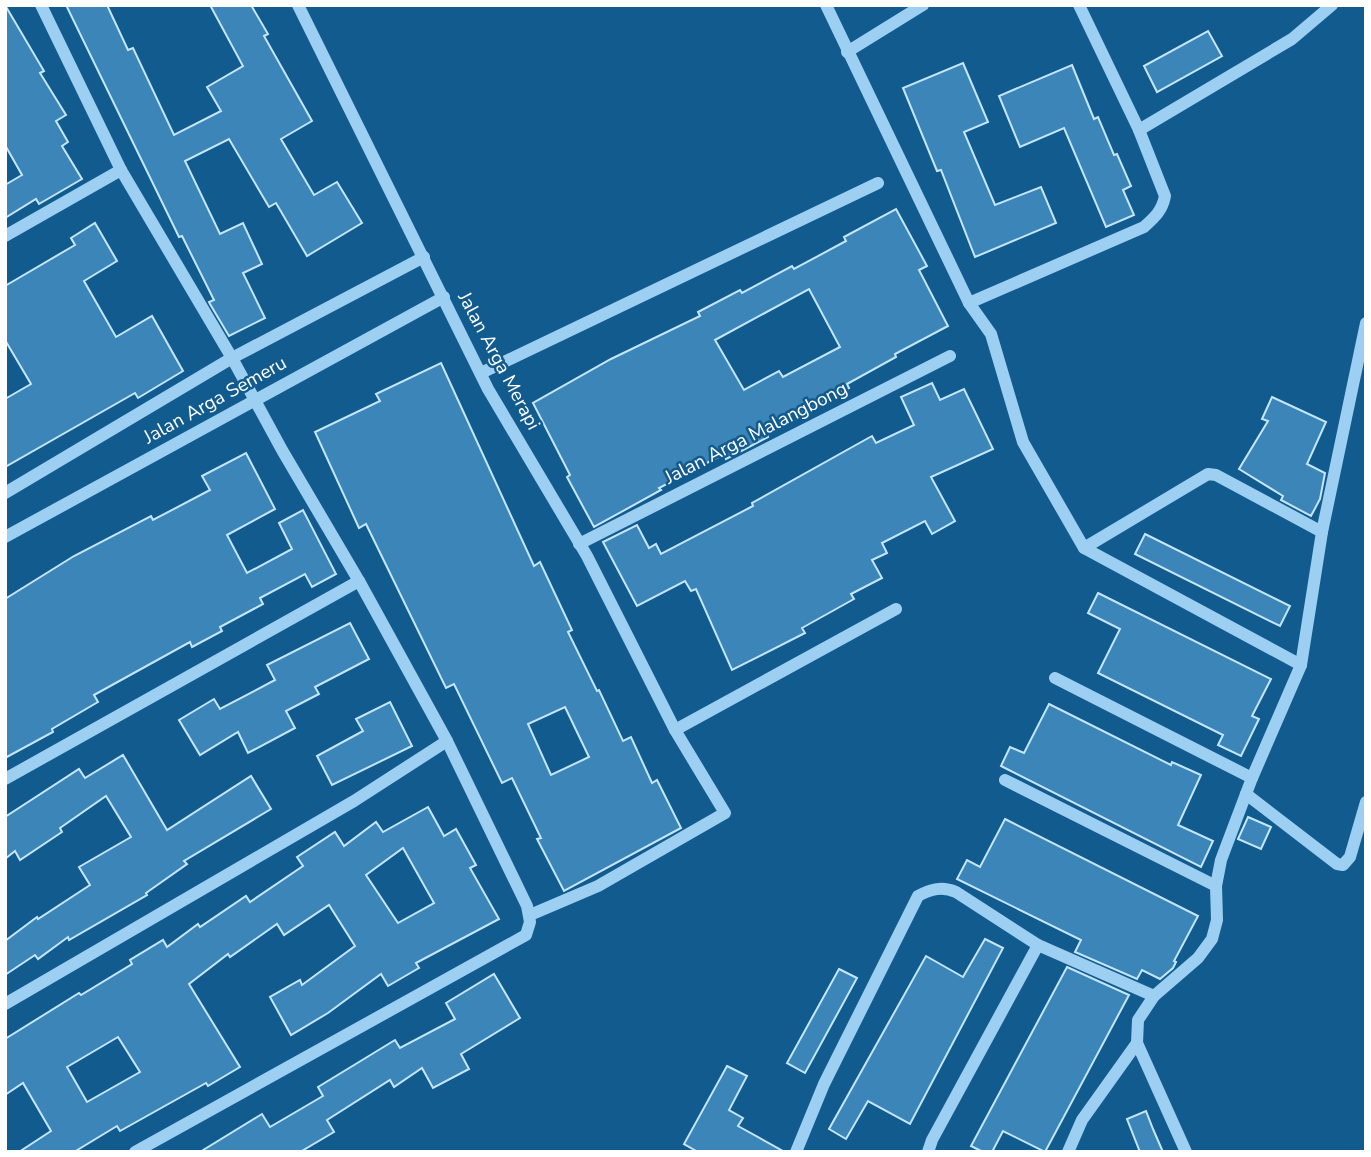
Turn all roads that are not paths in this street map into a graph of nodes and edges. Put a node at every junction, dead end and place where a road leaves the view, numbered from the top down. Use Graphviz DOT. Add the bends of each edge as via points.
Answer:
graph roads {
  1 [pos="41,5"];
  2 [pos="298,5"];
  3 [pos="826,5"];
  4 [pos="923,5"];
  5 [pos="1079,5"];
  6 [pos="1332,5"];
  7 [pos="847,52"];
  8 [pos="1139,130"];
  9 [pos="121,170"];
  10 [pos="878,183"];
  11 [pos="5,236"];
  12 [pos="424,257"];
  13 [pos="444,297"];
  14 [pos="970,303"];
  15 [pos="1366,323"];
  16 [pos="950,356"];
  17 [pos="232,358"];
  18 [pos="481,373"];
  19 [pos="255,400"];
  20 [pos="5,493"];
  21 [pos="1322,532"];
  22 [pos="5,537"];
  23 [pos="579,544"];
  24 [pos="1084,548"];
  25 [pos="359,581"];
  26 [pos="896,609"];
  27 [pos="1301,664"];
  28 [pos="1055,678"];
  29 [pos="675,730"];
  30 [pos="447,741"];
  31 [pos="1252,778"];
  32 [pos="5,779"];
  33 [pos="1005,780"];
  34 [pos="1246,794"];
  35 [pos="1366,802"];
  36 [pos="1216,886"];
  37 [pos="530,915"];
  38 [pos="1038,945"];
  39 [pos="1154,996"];
  40 [pos="5,1004"];
  41 [pos="1137,1043"];
  42 [pos="135,1152"];
  43 [pos="796,1152"];
  44 [pos="928,1152"];
  45 [pos="1068,1152"];
  46 [pos="1186,1152"];
  1 -- 9 [label="street"];
  2 -- 12 [label="street, Jalan Arga Merapi"];
  3 -- 7 [label="street"];
  4 -- 7 [label="street"];
  5 -- 8 [label="street"];
  6 -- 8 [label="street" via="1292,39"];
  7 -- 14 [label="street"];
  8 -- 14 [label="street" via="1165,196 1157,216 1144,227"];
  9 -- 11 [label="street"];
  9 -- 17 [label="street"];
  10 -- 18 [label="street"];
  12 -- 13 [label="street, Jalan Arga Merapi"];
  12 -- 17 [label="street, Jalan Arga Semeru"];
  13 -- 18 [label="street, Jalan Arga Merapi"];
  13 -- 19 [label="street, Jalan Arga Semeru"];
  14 -- 24 [label="street" via="990,334 1023,442"];
  15 -- 21 [label="street"];
  16 -- 23 [label="street, Jalan Arga Malangbong"];
  17 -- 19 [label="street"];
  17 -- 20 [label="street, Jalan Arga Semeru"];
  18 -- 23 [label="street, Jalan Arga Merapi"];
  19 -- 22 [label="street, Jalan Arga Semeru"];
  19 -- 25 [label="street"];
  21 -- 24 [label="street" via="1208,474"];
  21 -- 27 [label="street"];
  23 -- 29 [label="street, Jalan Arga Merapi"];
  24 -- 27 [label="street"];
  25 -- 30 [label="street"];
  25 -- 32 [label="street"];
  26 -- 29 [label="street"];
  27 -- 31 [label="street"];
  28 -- 31 [label="street"];
  29 -- 37 [label="street, Jalan Arga Merapi" via="725,813 598,886"];
  30 -- 37 [label="street"];
  30 -- 40 [label="street" via="354,801"];
  31 -- 34 [label="street"];
  33 -- 36 [label="street"];
  34 -- 35 [label="street" via="1343,865 1350,857"];
  34 -- 36 [label="street"];
  36 -- 39 [label="street" via="1217,920 1212,939 1198,958"];
  37 -- 42 [label="street" via="526,935"];
  38 -- 39 [label="street"];
  38 -- 43 [label="street" via="947,888 918,895 824,1084"];
  38 -- 44 [label="street"];
  39 -- 41 [label="street" via="1138,1020"];
  41 -- 45 [label="street" via="1082,1120"];
  41 -- 46 [label="street"];
}
